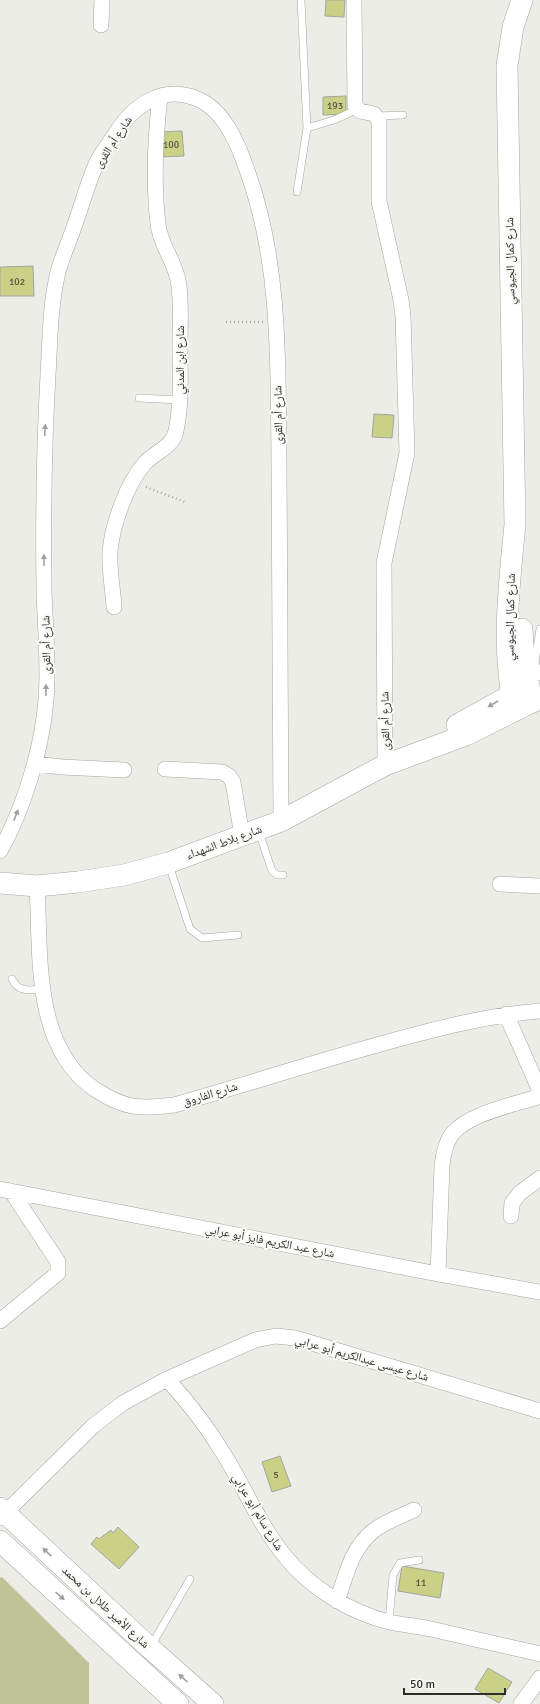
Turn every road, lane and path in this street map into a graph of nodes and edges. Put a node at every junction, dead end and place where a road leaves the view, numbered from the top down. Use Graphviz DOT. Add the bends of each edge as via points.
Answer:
graph roads {
  1 [pos="102,0"];
  2 [pos="301,0"];
  3 [pos="354,0"];
  4 [pos="522,0"];
  5 [pos="101,25"];
  6 [pos="160,97"];
  7 [pos="358,109"];
  8 [pos="403,115"];
  9 [pos="376,116"];
  10 [pos="307,128"];
  11 [pos="297,192"];
  12 [pos="226,322"];
  13 [pos="276,322"];
  14 [pos="139,398"];
  15 [pos="180,400"];
  16 [pos="136,476"];
  17 [pos="185,502"];
  18 [pos="114,607"];
  19 [pos="540,629"];
  20 [pos="530,692"];
  21 [pos="36,764"];
  22 [pos="385,765"];
  23 [pos="165,769"];
  24 [pos="124,770"];
  25 [pos="281,821"];
  26 [pos="250,833"];
  27 [pos="0,851"];
  28 [pos="168,863"];
  29 [pos="283,875"];
  30 [pos="0,883"];
  31 [pos="500,884"];
  32 [pos="37,886"];
  33 [pos="540,886"];
  34 [pos="238,935"];
  35 [pos="12,979"];
  36 [pos="42,989"];
  37 [pos="540,1011"];
  38 [pos="506,1014"];
  39 [pos="540,1091"];
  40 [pos="540,1096"];
  41 [pos="540,1178"];
  42 [pos="5,1190"];
  43 [pos="511,1216"];
  44 [pos="438,1274"];
  45 [pos="540,1292"];
  46 [pos="0,1320"];
  47 [pos="167,1378"];
  48 [pos="540,1411"];
  49 [pos="414,1510"];
  50 [pos="2,1513"];
  51 [pos="0,1541"];
  52 [pos="419,1560"];
  53 [pos="190,1579"];
  54 [pos="337,1601"];
  55 [pos="389,1622"];
  56 [pos="150,1648"];
  57 [pos="540,1654"];
  58 [pos="540,1678"];
  59 [pos="178,1704"];
  60 [pos="212,1704"];
  61 [pos="521,1704"];
  1 -- 5 [label="street"];
  2 -- 10 [label="lane"];
  3 -- 7 [label="street" via="355,102"];
  4 -- 20 [label="street, شارع كمال الجيوسي" via="513,27 507,66 515,524 510,582 509,643"];
  6 -- 13 [label="street, شارع أم القرى" via="176,94 192,96 206,103 218,113 233,138 250,178 262,219 268,248"];
  6 -- 15 [label="street, شارع ابن المدني" via="156,131 155,190 158,225 178,280"];
  21 -- 6 [label="street, شارع أم القرى, one-way" via="46,698 44,439 53,305 59,270 98,161 129,115 140,104"];
  7 -- 9 [label="street"];
  7 -- 10 [label="lane" via="346,116"];
  8 -- 9 [label="lane"];
  9 -- 22 [label="street, شارع أم القرى" via="379,121 379,201 403,316 407,437 407,452 384,563"];
  10 -- 11 [label="lane"];
  12 -- 13 [label="path"];
  13 -- 25 [label="street, شارع أم القرى"];
  14 -- 15 [label="lane"];
  15 -- 16 [label="street, شارع ابن المدني" via="176,434 168,446 146,463"];
  16 -- 17 [label="path" via="144,486"];
  16 -- 18 [label="street, شارع ابن المدني" via="124,499 110,553"];
  19 -- 20 [label="lane"];
  20 -- 22 [label="street, شارع بلاط الشهداء" via="458,724 432,747"];
  21 -- 24 [label="street"];
  27 -- 21 [label="street, شارع أم القرى, one-way"];
  22 -- 25 [label="street, شارع بلاط الشهداء"];
  23 -- 26 [label="street" via="222,772 229,776"];
  25 -- 26 [label="street, شارع بلاط الشهداء"];
  26 -- 28 [label="street, شارع بلاط الشهداء"];
  26 -- 29 [label="lane" via="272,871 277,875"];
  28 -- 32 [label="street, شارع بلاط الشهداء" via="124,875"];
  28 -- 34 [label="lane" via="190,929 202,938"];
  30 -- 32 [label="street, شارع بلاط الشهداء"];
  31 -- 33 [label="street"];
  32 -- 36 [label="street, شارع الفاروق"];
  35 -- 36 [label="lane" via="21,990"];
  36 -- 38 [label="street, شارع الفاروق" via="47,1016 60,1039 67,1064 85,1083 111,1100 132,1107 174,1105 440,1028"];
  37 -- 38 [label="street, شارع الفاروق"];
  38 -- 39 [label="street"];
  40 -- 44 [label="street" via="465,1122 452,1135 444,1153 442,1166"];
  41 -- 43 [label="street" via="520,1193 512,1203"];
  42 -- 44 [label="street, شارع عبد الكريم فايز أبو عرابي"];
  42 -- 46 [label="street" via="58,1262 59,1269 58,1274"];
  44 -- 45 [label="street, شارع عبد الكريم فايز أبو عرابي"];
  47 -- 48 [label="street, شارع عيسى عبدالكريم أبو عرابي" via="255,1340 276,1336 327,1346"];
  47 -- 50 [label="street, شارع عيسى عبدالكريم أبو عرابي" via="123,1403 93,1426"];
  47 -- 54 [label="street, شارع سالم أبو عرابي" via="197,1412 284,1555 307,1578"];
  49 -- 54 [label="street" via="374,1530 362,1543 351,1559"];
  56 -- 50 [label="street, شارع الأمير طلال بن محمد, one-way"];
  51 -- 59 [label="street, شارع الأمير طلال بن محمد, one-way"];
  52 -- 55 [label="lane" via="400,1563 393,1574"];
  53 -- 56 [label="lane"];
  54 -- 55 [label="street, شارع سالم أبو عرابي"];
  55 -- 57 [label="street, شارع سالم أبو عرابي"];
  60 -- 56 [label="street, شارع الأمير طلال بن محمد, one-way"];
  58 -- 61 [label="street"];
}
